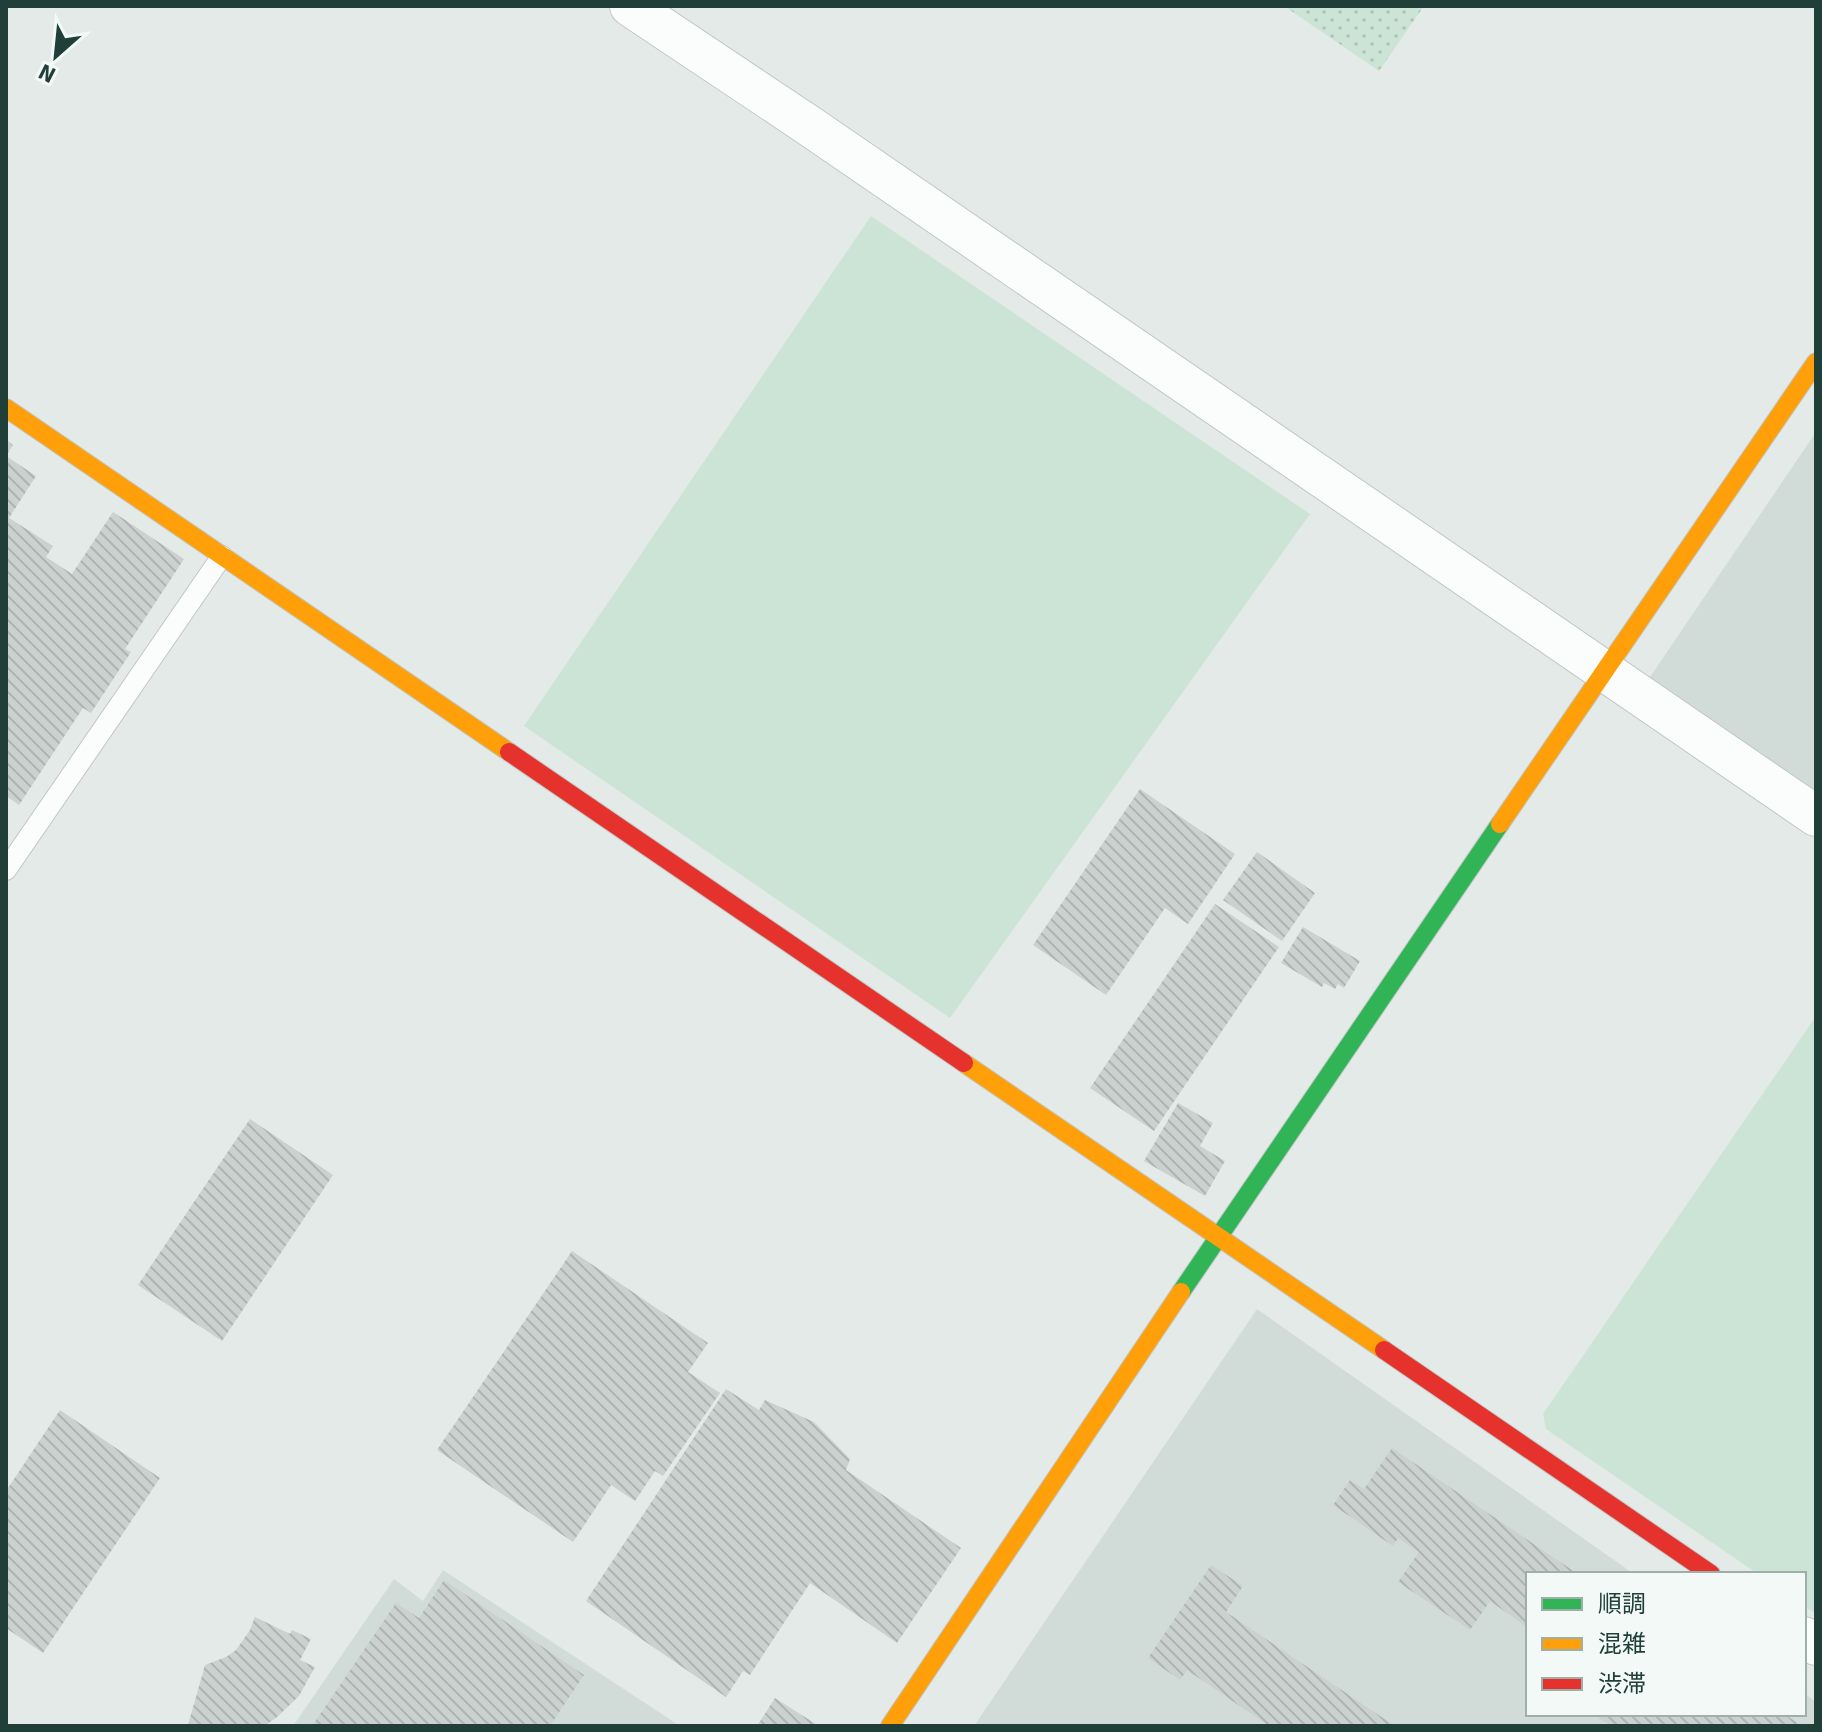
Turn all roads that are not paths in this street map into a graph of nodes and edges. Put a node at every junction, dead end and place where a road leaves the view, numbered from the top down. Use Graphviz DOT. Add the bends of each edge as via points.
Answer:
graph roads {
  1 [pos="630,6"];
  2 [pos="1816,362"];
  3 [pos="6,408"];
  4 [pos="222,556"];
  5 [pos="1604,672"];
  6 [pos="1816,816"];
  7 [pos="6,870"];
  8 [pos="1217,1238"];
  9 [pos="1708,1572"];
  10 [pos="890,1726"];
  1 -- 5 [label="street"];
  2 -- 5 [label="street"];
  3 -- 4 [label="street"];
  4 -- 7 [label="lane"];
  4 -- 8 [label="street"];
  5 -- 6 [label="street"];
  5 -- 8 [label="street"];
  8 -- 9 [label="street"];
  8 -- 10 [label="street"];
}
